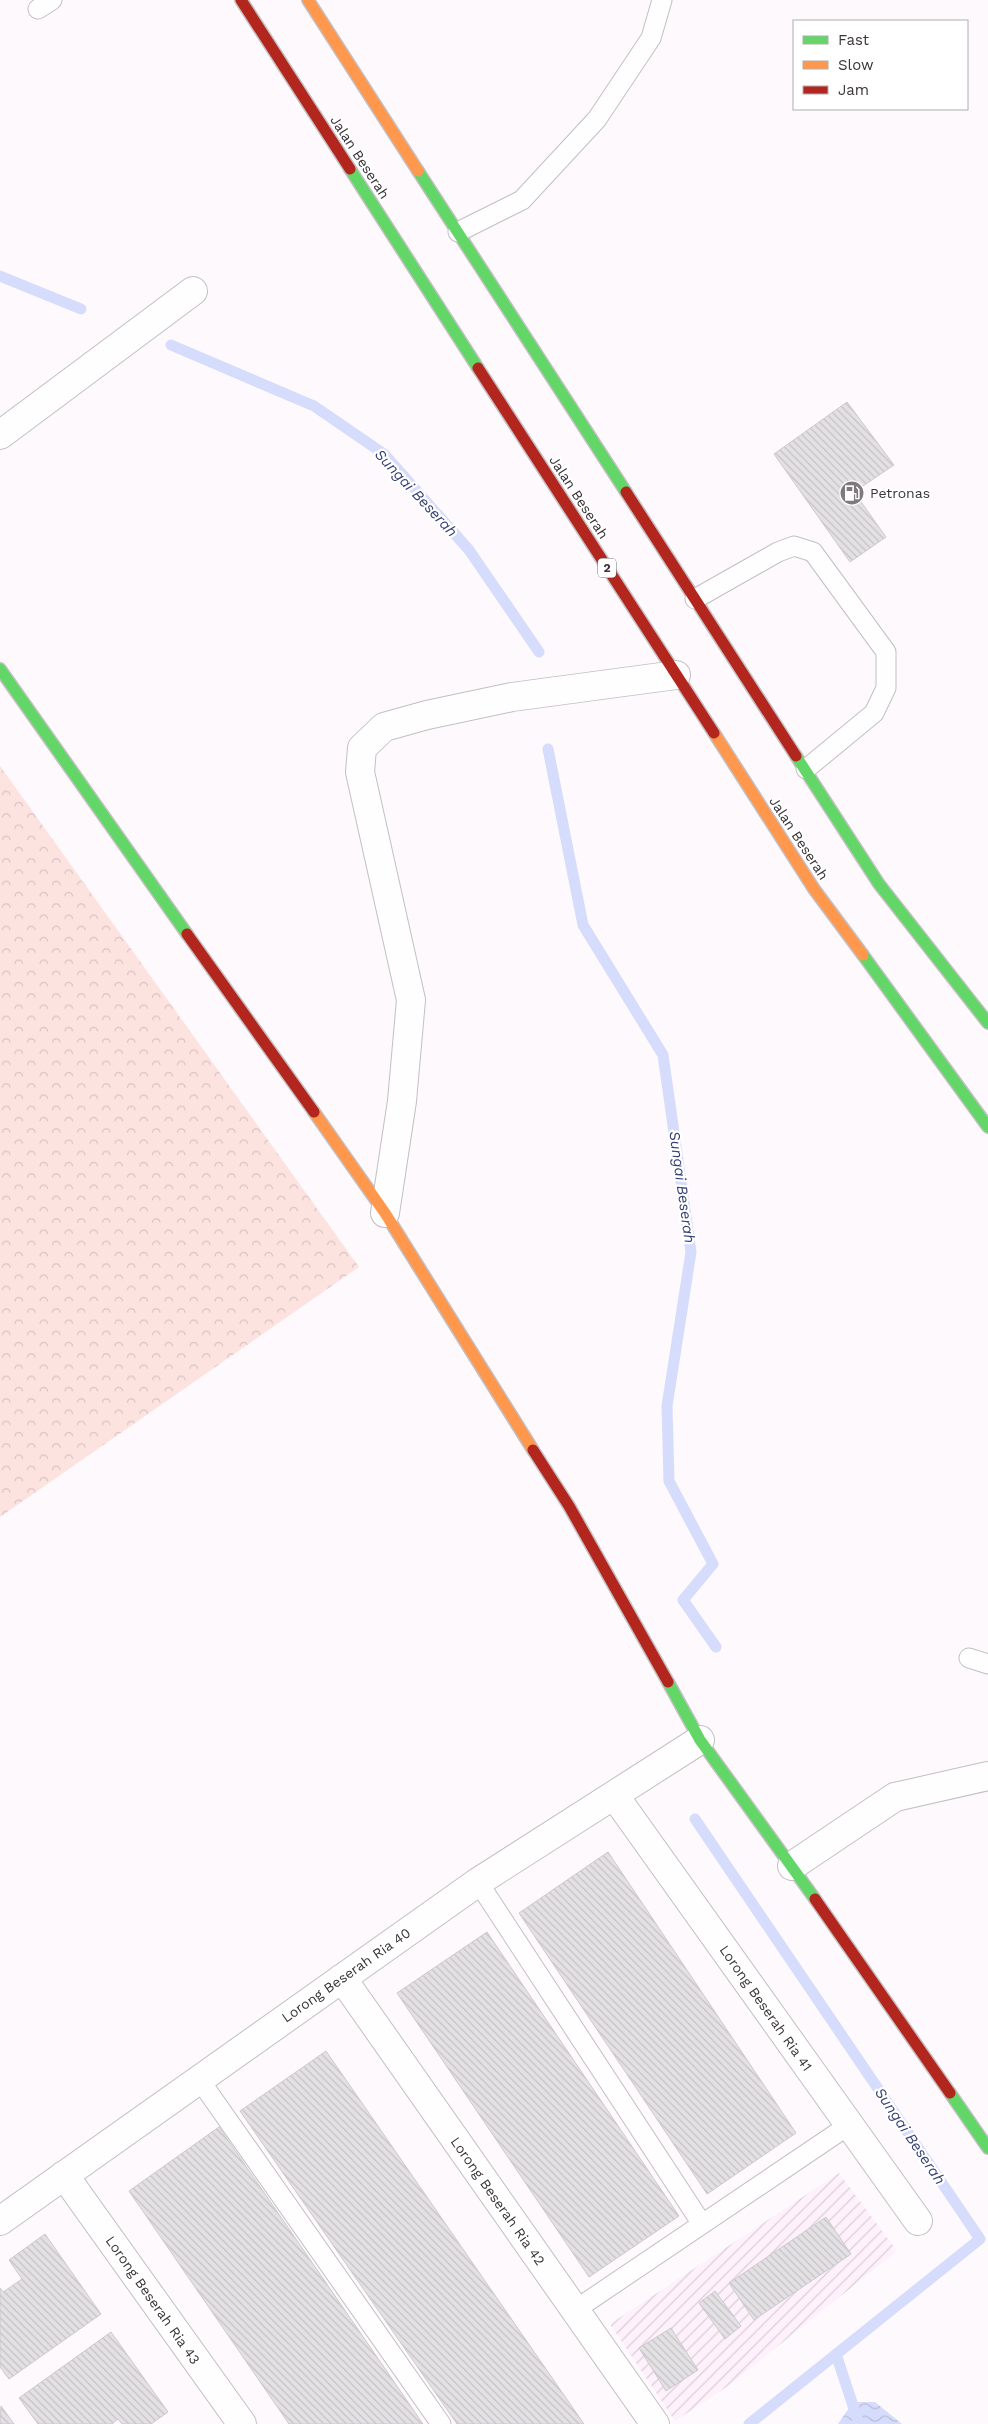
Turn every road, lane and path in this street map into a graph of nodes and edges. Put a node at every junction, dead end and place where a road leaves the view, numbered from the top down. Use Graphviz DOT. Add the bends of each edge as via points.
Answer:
graph roads {
  1 [pos="241,0"];
  2 [pos="308,0"];
  3 [pos="662,0"];
  4 [pos="458,232"];
  5 [pos="193,291"];
  6 [pos="0,436"];
  7 [pos="695,599"];
  8 [pos="0,669"];
  9 [pos="676,675"];
  10 [pos="806,769"];
  11 [pos="988,1023"];
  12 [pos="988,1127"];
  13 [pos="386,1213"];
  14 [pos="969,1658"];
  15 [pos="988,1664"];
  16 [pos="700,1740"];
  17 [pos="988,1776"];
  18 [pos="614,1795"];
  19 [pos="792,1866"];
  20 [pos="478,1882"];
  21 [pos="342,1978"];
  22 [pos="199,2079"];
  23 [pos="849,2125"];
  24 [pos="988,2148"];
  25 [pos="64,2175"];
  26 [pos="0,2221"];
  27 [pos="918,2221"];
  28 [pos="702,2224"];
  29 [pos="575,2310"];
  30 [pos="231,2420"];
  31 [pos="441,2424"];
  32 [pos="655,2424"];
  1 -- 9 [label="main road, Jalan Beserah / 2"];
  2 -- 4 [label="main road"];
  3 -- 4 [label="lane" via="651,38 597,119 522,200"];
  4 -- 7 [label="main road"];
  5 -- 6 [label="street"];
  7 -- 10 [label="main road"];
  7 -- 10 [label="lane" via="794,546 813,552 886,652 886,688 874,713"];
  8 -- 13 [label="main road"];
  9 -- 12 [label="main road, Jalan Beserah / 2" via="814,889"];
  9 -- 13 [label="street" via="512,697 427,714 384,727 362,748 360,772 411,1000 402,1101"];
  10 -- 11 [label="main road" via="879,884"];
  13 -- 16 [label="main road" via="569,1506"];
  14 -- 15 [label="lane"];
  16 -- 18 [label="street, Lorong Beserah Ria 40"];
  16 -- 19 [label="main road"];
  17 -- 19 [label="street" via="896,1797"];
  18 -- 20 [label="street, Lorong Beserah Ria 40"];
  18 -- 23 [label="street, Lorong Beserah Ria 41"];
  19 -- 24 [label="main road"];
  20 -- 21 [label="street, Lorong Beserah Ria 40"];
  20 -- 28 [label="lane"];
  21 -- 22 [label="street, Lorong Beserah Ria 40"];
  21 -- 29 [label="street, Lorong Beserah Ria 42"];
  22 -- 25 [label="street, Lorong Beserah Ria 40"];
  22 -- 31 [label="lane"];
  23 -- 27 [label="street, Lorong Beserah Ria 41"];
  23 -- 28 [label="lane"];
  25 -- 26 [label="street, Lorong Beserah Ria 40"];
  25 -- 30 [label="street, Lorong Beserah Ria 43"];
  28 -- 29 [label="lane"];
  29 -- 32 [label="street, Lorong Beserah Ria 42"];
}
